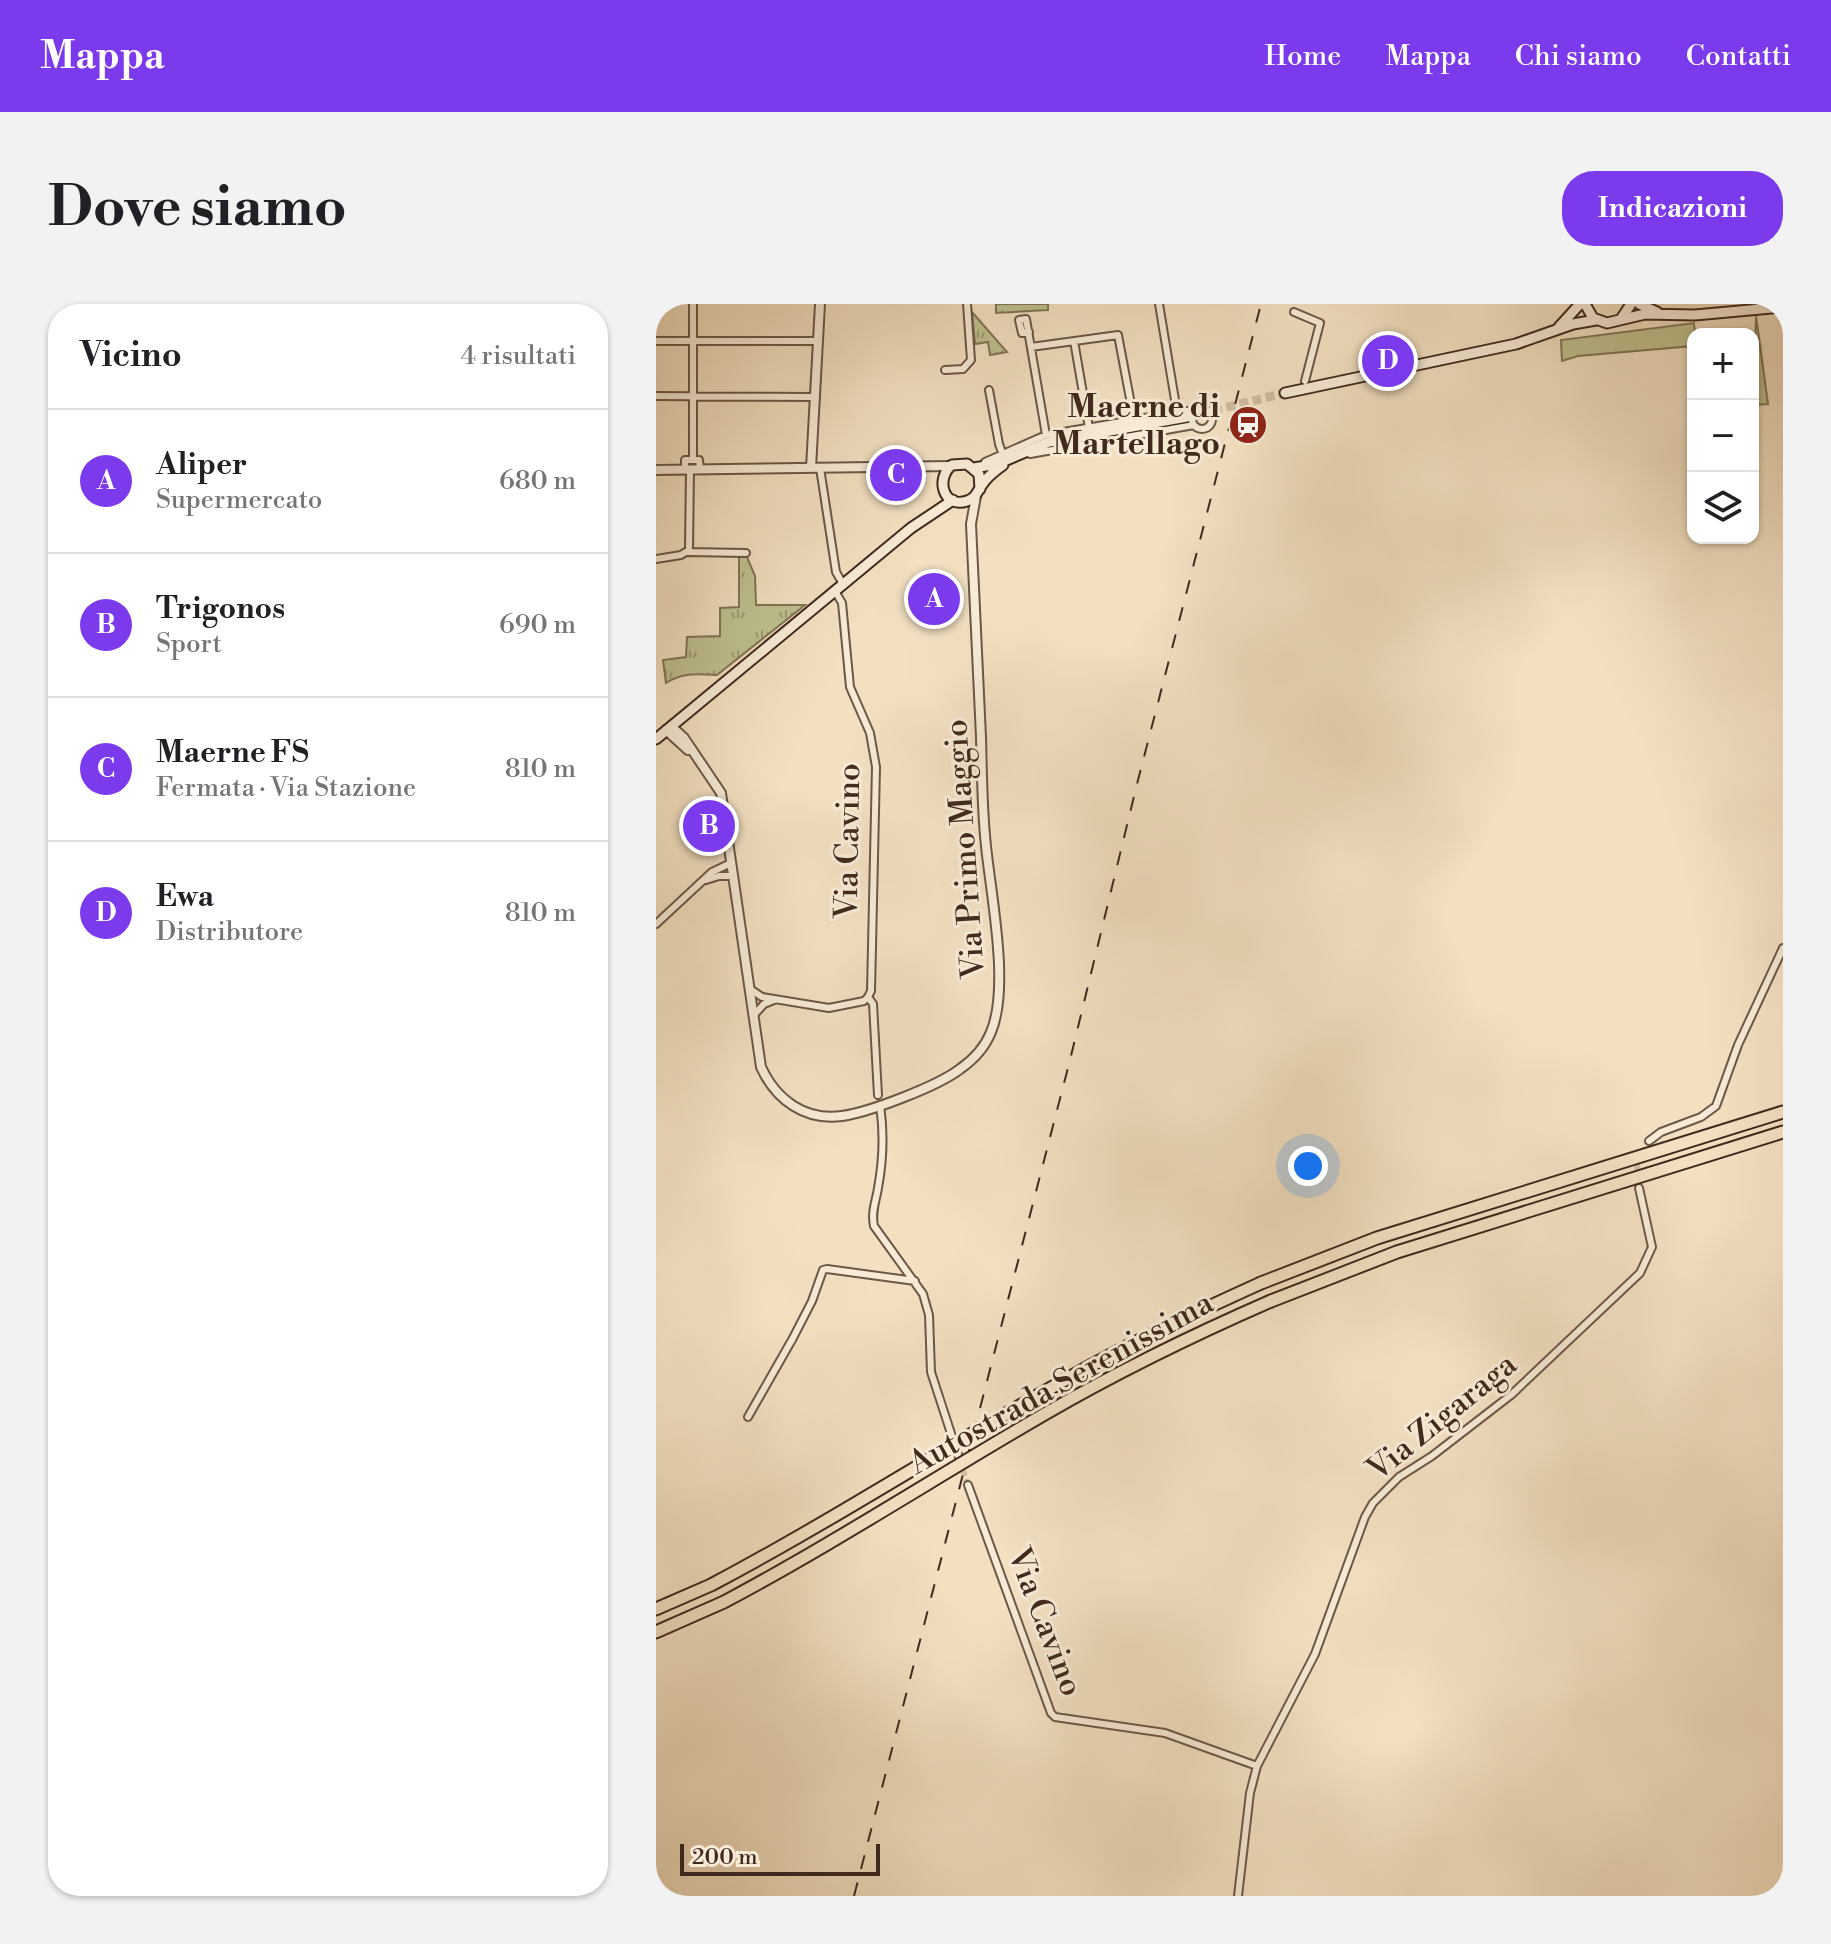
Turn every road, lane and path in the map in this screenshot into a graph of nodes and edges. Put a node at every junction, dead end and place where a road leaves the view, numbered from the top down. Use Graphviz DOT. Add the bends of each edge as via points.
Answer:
graph roads {
  1 [pos="693,304"];
  2 [pos="820,304"];
  3 [pos="967,304"];
  4 [pos="1159,304"];
  5 [pos="1582,304"];
  6 [pos="1631,304"];
  7 [pos="1639,304"];
  8 [pos="1783,307"];
  9 [pos="1294,312"];
  10 [pos="1676,315"];
  11 [pos="1596,320"];
  12 [pos="1618,321"];
  13 [pos="1553,331"];
  14 [pos="1029,332"];
  15 [pos="656,341"];
  16 [pos="693,341"];
  17 [pos="818,341"];
  18 [pos="1074,341"];
  19 [pos="1031,347"];
  20 [pos="945,370"];
  21 [pos="1305,381"];
  22 [pos="989,390"];
  23 [pos="1285,393"];
  24 [pos="656,396"];
  25 [pos="693,396"];
  26 [pos="815,397"];
  27 [pos="1198,411"];
  28 [pos="1177,412"];
  29 [pos="1134,420"];
  30 [pos="1191,421"];
  31 [pos="1089,428"];
  32 [pos="1046,435"];
  33 [pos="1022,453"];
  34 [pos="1003,455"];
  35 [pos="950,466"];
  36 [pos="972,466"];
  37 [pos="692,467"];
  38 [pos="816,468"];
  39 [pos="915,468"];
  40 [pos="656,470"];
  41 [pos="942,484"];
  42 [pos="978,492"];
  43 [pos="957,501"];
  44 [pos="971,524"];
  45 [pos="911,528"];
  46 [pos="687,552"];
  47 [pos="746,553"];
  48 [pos="656,559"];
  49 [pos="839,587"];
  50 [pos="683,717"];
  51 [pos="668,728"];
  52 [pos="684,738"];
  53 [pos="656,739"];
  54 [pos="695,756"];
  55 [pos="731,863"];
  56 [pos="733,876"];
  57 [pos="702,881"];
  58 [pos="656,924"];
  59 [pos="1783,948"];
  60 [pos="750,989"];
  61 [pos="868,997"];
  62 [pos="774,1000"];
  63 [pos="753,1016"];
  64 [pos="879,1100"];
  65 [pos="1783,1112"];
  66 [pos="1783,1132"];
  67 [pos="1649,1141"];
  68 [pos="1639,1188"];
  69 [pos="915,1281"];
  70 [pos="748,1417"];
  71 [pos="959,1458"];
  72 [pos="968,1485"];
  73 [pos="656,1609"];
  74 [pos="656,1632"];
  75 [pos="1257,1766"];
  76 [pos="1238,1896"];
  1 -- 16 [label="street"];
  2 -- 17 [label="street"];
  3 -- 20 [label="street" via="971,360 963,369"];
  4 -- 28 [label="street"];
  5 -- 11 [label="main road"];
  5 -- 13 [label="main road"];
  6 -- 12 [label="main road"];
  7 -- 10 [label="main road"];
  8 -- 10 [label="main road"];
  9 -- 21 [label="street" via="1320,323"];
  10 -- 12 [label="main road" via="1645,314"];
  11 -- 12 [label="main road"];
  11 -- 13 [label="main road"];
  13 -- 23 [label="main road" via="1516,344"];
  14 -- 19 [label="street"];
  15 -- 16 [label="street"];
  16 -- 17 [label="street"];
  16 -- 25 [label="street"];
  17 -- 26 [label="street"];
  18 -- 19 [label="street"];
  18 -- 29 [label="street" via="1118,335"];
  18 -- 31 [label="street"];
  19 -- 32 [label="street"];
  22 -- 34 [label="street"];
  24 -- 25 [label="street"];
  25 -- 26 [label="street"];
  25 -- 37 [label="street"];
  26 -- 38 [label="street"];
  27 -- 28 [label="street"];
  27 -- 30 [label="street"];
  27 -- 30 [label="street" via="1207,411 1211,421 1204,429"];
  28 -- 29 [label="street"];
  29 -- 31 [label="street"];
  30 -- 33 [label="main road" via="1049,442"];
  31 -- 32 [label="street"];
  32 -- 34 [label="street"];
  33 -- 36 [label="main road" via="997,464"];
  33 -- 42 [label="main road" via="995,471"];
  34 -- 36 [label="street"];
  35 -- 36 [label="main road"];
  35 -- 39 [label="street"];
  35 -- 41 [label="main road"];
  36 -- 42 [label="main road" via="980,478"];
  37 -- 38 [label="street"];
  37 -- 40 [label="street"];
  37 -- 46 [label="street"];
  38 -- 39 [label="street"];
  38 -- 49 [label="street, Via Cavino"];
  39 -- 41 [label="street" via="933,472"];
  41 -- 43 [label="main road" via="947,496"];
  41 -- 45 [label="main road" via="931,509"];
  42 -- 43 [label="main road" via="970,500"];
  42 -- 44 [label="street, Via Primo Maggio"];
  43 -- 44 [label="street, Via Primo Maggio"];
  43 -- 45 [label="main road"];
  44 -- 64 [label="street, Via Primo Maggio" via="997,1014 985,1044 961,1069"];
  45 -- 49 [label="main road"];
  46 -- 47 [label="street"];
  46 -- 48 [label="street"];
  49 -- 50 [label="main road"];
  49 -- 61 [label="street, Via Cavino" via="850,687 870,733 876,767"];
  50 -- 51 [label="main road"];
  50 -- 52 [label="street"];
  51 -- 52 [label="street"];
  51 -- 53 [label="main road"];
  51 -- 54 [label="street"];
  52 -- 54 [label="street"];
  54 -- 55 [label="street, Via Primo Maggio" via="721,793"];
  55 -- 56 [label="street, Via Primo Maggio"];
  55 -- 57 [label="street"];
  56 -- 57 [label="street"];
  56 -- 60 [label="street, Via Primo Maggio"];
  57 -- 58 [label="street"];
  59 -- 67 [label="street" via="1716,1106"];
  60 -- 62 [label="street"];
  60 -- 63 [label="street, Via Primo Maggio"];
  61 -- 62 [label="street" via="829,1008"];
  61 -- 64 [label="street, Via Cavino" via="873,1004"];
  62 -- 63 [label="street"];
  63 -- 64 [label="street, Via Primo Maggio" via="761,1067 792,1106 830,1117 853,1114"];
  64 -- 69 [label="street, Via Cavino" via="883,1138 872,1216"];
  65 -- 73 [label="highway, Autostrada Serenissima, bridge" via="1377,1238 1261,1283 1066,1379 820,1526"];
  66 -- 74 [label="highway, Autostrada Serenissima, bridge" via="1397,1252 1195,1334 1044,1415 796,1564"];
  68 -- 75 [label="street, Via Zigaraga" via="1652,1247 1640,1273 1489,1414 1399,1477 1373,1503 1315,1654"];
  69 -- 70 [label="street" via="823,1270 793,1338"];
  69 -- 71 [label="street, Via Cavino" via="929,1315 931,1372"];
  72 -- 75 [label="street, Via Cavino" via="1055,1717 1165,1733"];
  75 -- 76 [label="street, Via Zigaraga"];
}
